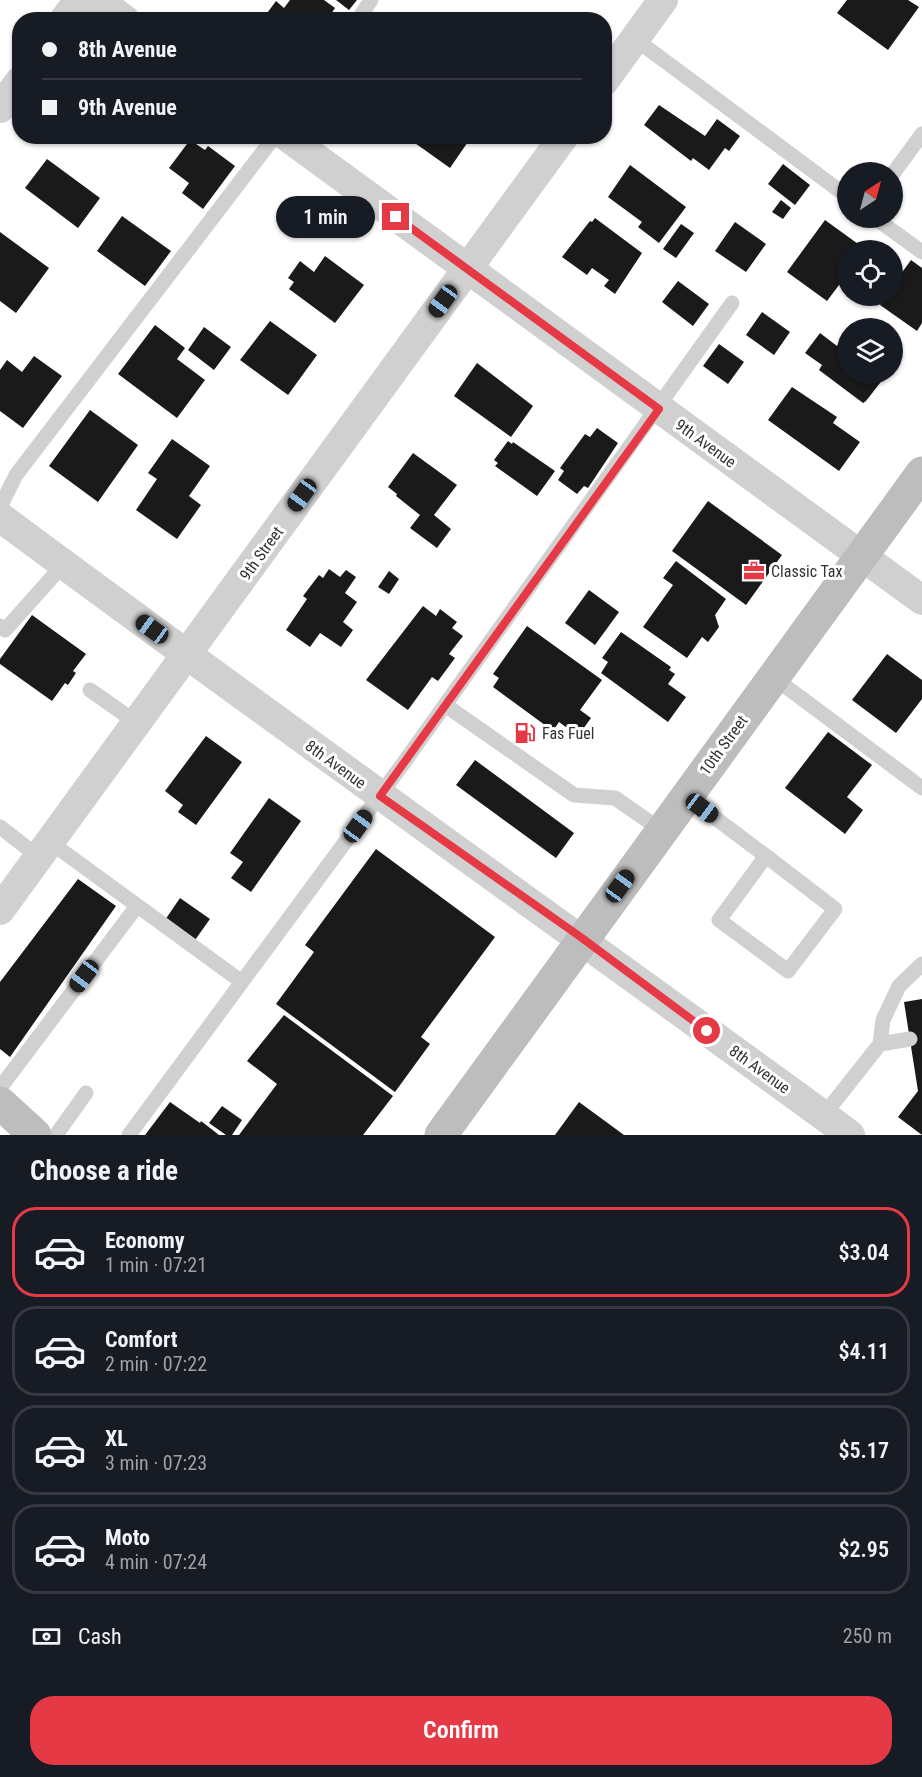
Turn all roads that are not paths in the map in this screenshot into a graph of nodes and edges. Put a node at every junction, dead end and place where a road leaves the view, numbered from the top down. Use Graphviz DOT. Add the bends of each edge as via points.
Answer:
graph roads {
  1 [pos="98,0"];
  2 [pos="663,0"];
  3 [pos="114,12"];
  4 [pos="635,39"];
  5 [pos="612,70"];
  6 [pos="12,92"];
  7 [pos="0,108"];
  8 [pos="922,134"];
  9 [pos="269,144"];
  10 [pos="297,144"];
  11 [pos="558,144"];
  12 [pos="902,162"];
  13 [pos="837,189"];
  14 [pos="889,228"];
  15 [pos="922,252"];
  16 [pos="467,269"];
  17 [pos="732,303"];
  18 [pos="659,409"];
  19 [pos="922,473"];
  20 [pos="0,507"];
  21 [pos="0,517"];
  22 [pos="861,556"];
  23 [pos="64,564"];
  24 [pos="922,600"];
  25 [pos="0,626"];
  26 [pos="187,654"];
  27 [pos="773,677"];
  28 [pos="90,690"];
  29 [pos="445,705"];
  30 [pos="137,723"];
  31 [pos="922,788"];
  32 [pos="380,796"];
  33 [pos="686,796"];
  34 [pos="0,827"];
  35 [pos="661,830"];
  36 [pos="45,849"];
  37 [pos="766,856"];
  38 [pos="138,906"];
  39 [pos="0,910"];
  40 [pos="582,938"];
  41 [pos="922,964"];
  42 [pos="242,982"];
  43 [pos="910,1039"];
  44 [pos="880,1044"];
  45 [pos="0,1088"];
  46 [pos="86,1093"];
  47 [pos="0,1103"];
  48 [pos="823,1116"];
  49 [pos="0,1130"];
  50 [pos="8,1135"];
  51 [pos="35,1135"];
  52 [pos="56,1135"];
  53 [pos="129,1135"];
  54 [pos="441,1135"];
  55 [pos="850,1135"];
  1 -- 3 [label="street"];
  2 -- 4 [label="street"];
  4 -- 5 [label="street"];
  4 -- 13 [label="lane"];
  6 -- 7 [label="street"];
  8 -- 12 [label="lane"];
  9 -- 20 [label="lane" via="16,475"];
  10 -- 16 [label="street, 9th Avenue"];
  11 -- 16 [label="street, 9th Street"];
  14 -- 15 [label="lane"];
  16 -- 18 [label="street, 9th Avenue"];
  16 -- 26 [label="street, 9th Street"];
  17 -- 18 [label="lane"];
  18 -- 22 [label="street, 9th Avenue"];
  18 -- 29 [label="lane"];
  19 -- 22 [label="street, 10th Street"];
  21 -- 23 [label="street, 8th Avenue"];
  22 -- 24 [label="street, 9th Avenue"];
  22 -- 27 [label="street, 10th Street"];
  23 -- 25 [label="lane" via="5,630"];
  23 -- 26 [label="street, 8th Avenue"];
  26 -- 30 [label="street, 9th Street"];
  26 -- 32 [label="street, 8th Avenue"];
  27 -- 31 [label="lane"];
  27 -- 33 [label="street, 10th Street"];
  28 -- 30 [label="lane"];
  29 -- 32 [label="lane"];
  29 -- 35 [label="lane" via="574,795 615,798"];
  30 -- 36 [label="street, 9th Street"];
  32 -- 40 [label="street, 8th Avenue"];
  32 -- 42 [label="lane"];
  33 -- 35 [label="street, 10th Street"];
  33 -- 37 [label="lane"];
  34 -- 36 [label="lane"];
  35 -- 40 [label="street, 10th Street"];
  36 -- 38 [label="lane"];
  36 -- 39 [label="street, 9th Street"];
  37 -- 37 [label="lane" via="719,920 788,971 835,909"];
  38 -- 42 [label="lane"];
  38 -- 45 [label="lane"];
  40 -- 48 [label="street, 8th Avenue"];
  40 -- 54 [label="street, 10th Street"];
  41 -- 44 [label="lane" via="900,986 883,1020"];
  42 -- 53 [label="lane"];
  43 -- 44 [label="lane"];
  44 -- 48 [label="lane"];
  46 -- 52 [label="lane"];
  47 -- 51 [label="street"];
  48 -- 55 [label="street, 8th Avenue"];
  49 -- 50 [label="street"];
}
